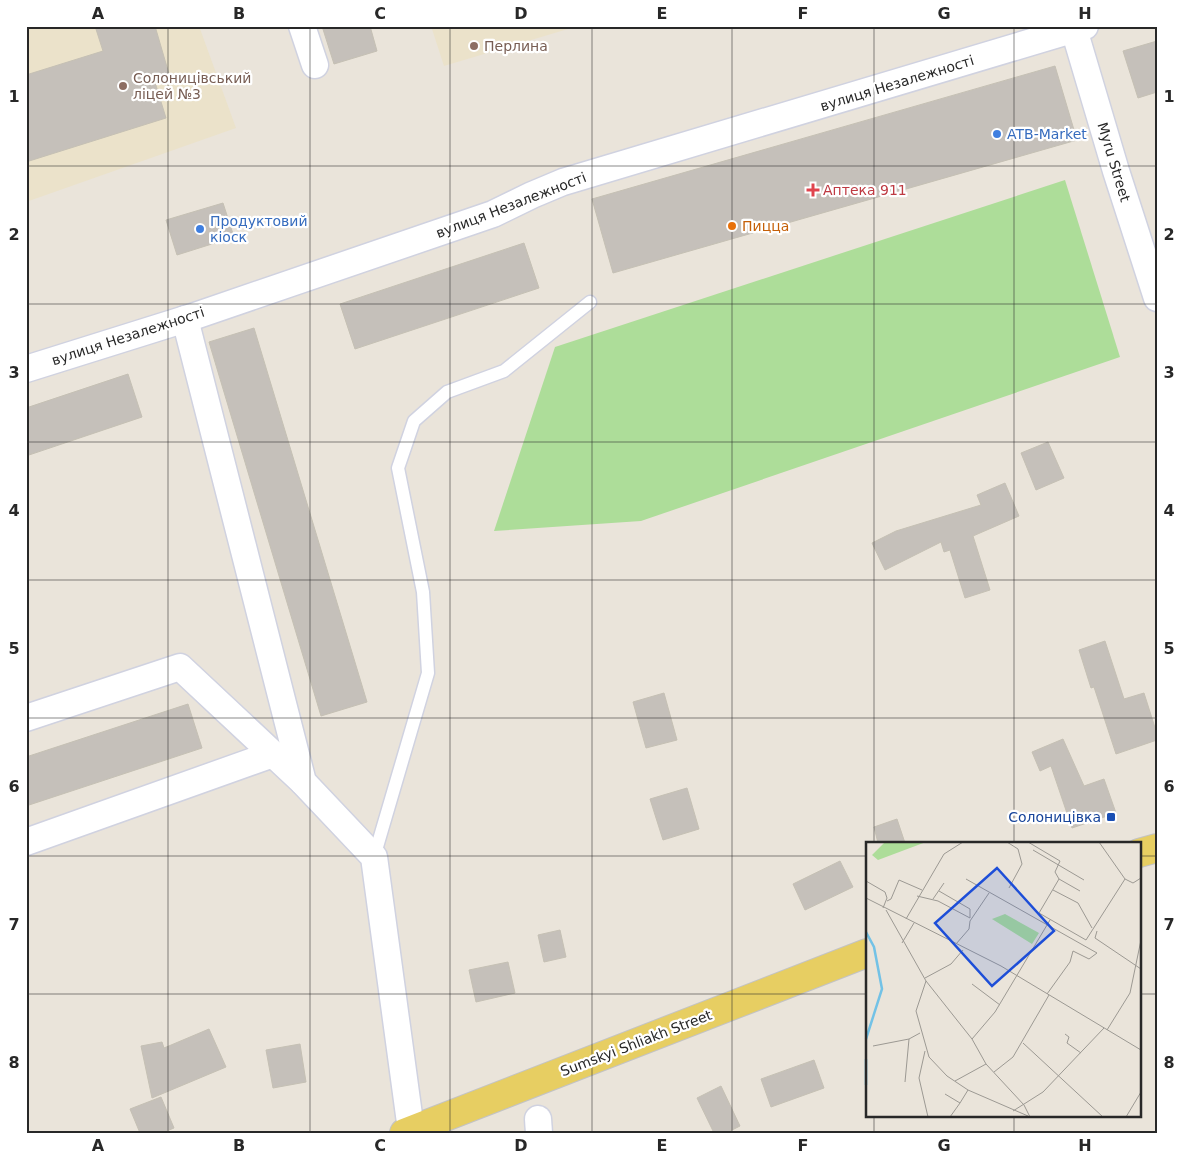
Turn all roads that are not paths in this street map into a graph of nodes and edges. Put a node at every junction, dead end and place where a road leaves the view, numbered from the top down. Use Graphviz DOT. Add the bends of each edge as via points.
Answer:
graph roads {
  1 [pos="302,26"];
  2 [pos="1077,27"];
  3 [pos="315,65"];
  4 [pos="1157,298"];
  5 [pos="590,302"];
  6 [pos="185,319"];
  7 [pos="26,369"];
  8 [pos="26,718"];
  9 [pos="273,754"];
  10 [pos="303,782"];
  11 [pos="26,842"];
  12 [pos="1157,848"];
  13 [pos="1140,854"];
  14 [pos="374,857"];
  15 [pos="866,953"];
  16 [pos="408,1132"];
  1 -- 3 [label="street"];
  2 -- 4 [label="street, Myru Street" via="1116,171"];
  2 -- 6 [label="street, вулиця Незалежності" via="563,182 493,214"];
  5 -- 14 [label="lane" via="504,371 447,392 414,421 398,468 423,592 428,673"];
  6 -- 7 [label="street, вулиця Незалежності"];
  6 -- 10 [label="street"];
  8 -- 9 [label="street" via="180,667"];
  9 -- 10 [label="street"];
  9 -- 11 [label="street"];
  10 -- 14 [label="street"];
  12 -- 13 [label="main road"];
  14 -- 16 [label="street"];
  15 -- 16 [label="main road, Sumskyi Shliakh Street"];
}
